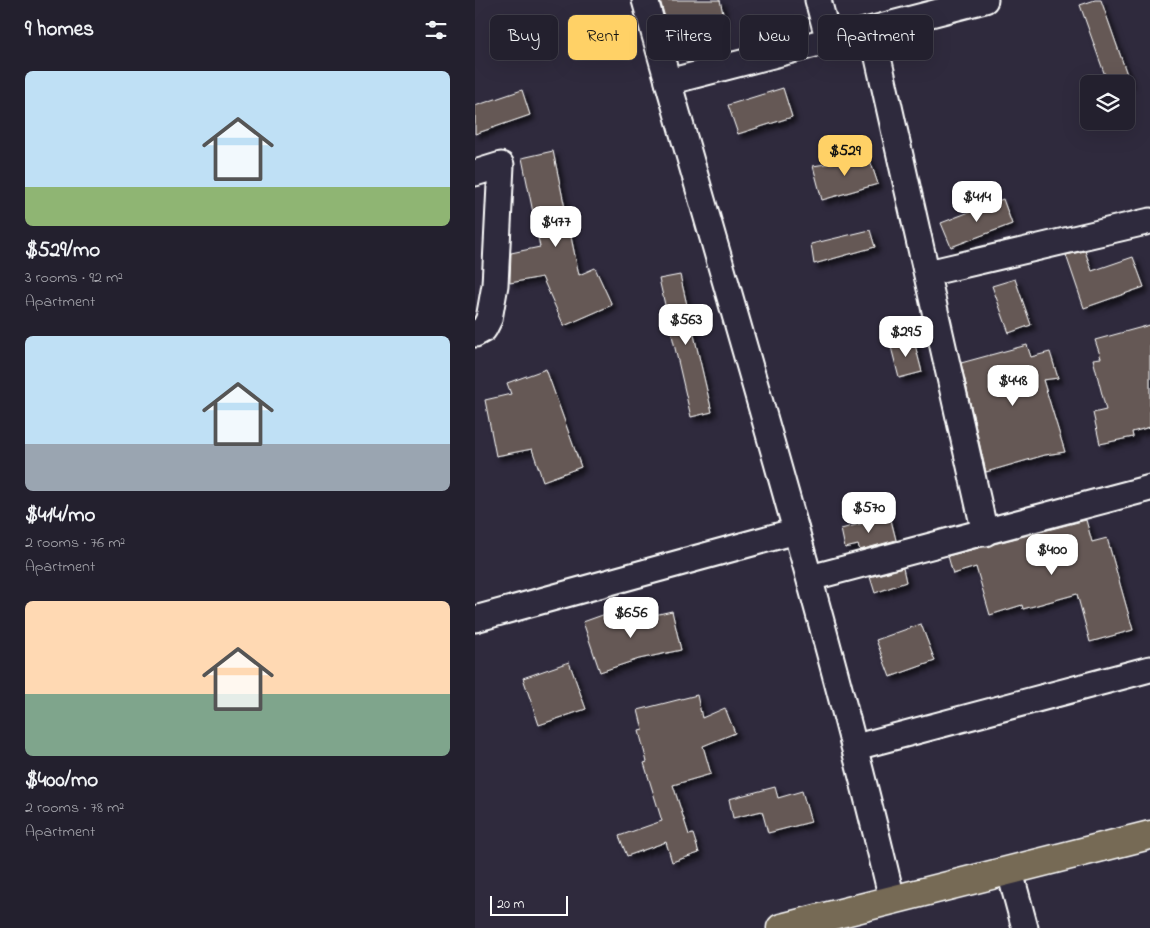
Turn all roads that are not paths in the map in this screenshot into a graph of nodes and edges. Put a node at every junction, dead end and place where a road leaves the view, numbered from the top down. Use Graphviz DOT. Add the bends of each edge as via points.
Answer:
graph roads {
  1 [pos="645,0"];
  2 [pos="818,0"];
  3 [pos="985,0"];
  4 [pos="822,15"];
  5 [pos="929,15"];
  6 [pos="818,44"];
  7 [pos="880,60"];
  8 [pos="668,82"];
  9 [pos="475,173"];
  10 [pos="1150,221"];
  11 [pos="928,273"];
  12 [pos="475,334"];
  13 [pos="1150,488"];
  14 [pos="796,532"];
  15 [pos="985,533"];
  16 [pos="810,578"];
  17 [pos="475,618"];
  18 [pos="1150,669"];
  19 [pos="856,747"];
  20 [pos="1150,835"];
  21 [pos="1010,872"];
  22 [pos="892,899"];
  23 [pos="788,927"];
  24 [pos="1025,928"];
  1 -- 8 [label="street"];
  2 -- 4 [label="street"];
  3 -- 5 [label="street"];
  6 -- 8 [label="street"];
  7 -- 11 [label="street"];
  8 -- 14 [label="street"];
  9 -- 12 [label="street" via="501,165 495,285 489,319 484,329"];
  10 -- 11 [label="street"];
  11 -- 15 [label="street"];
  13 -- 15 [label="street"];
  14 -- 16 [label="street"];
  14 -- 17 [label="street"];
  15 -- 16 [label="street"];
  16 -- 19 [label="street"];
  18 -- 19 [label="street"];
  19 -- 22 [label="street"];
  20 -- 21 [label="highway"];
  21 -- 22 [label="highway"];
  21 -- 24 [label="street"];
  22 -- 23 [label="highway"];
}
